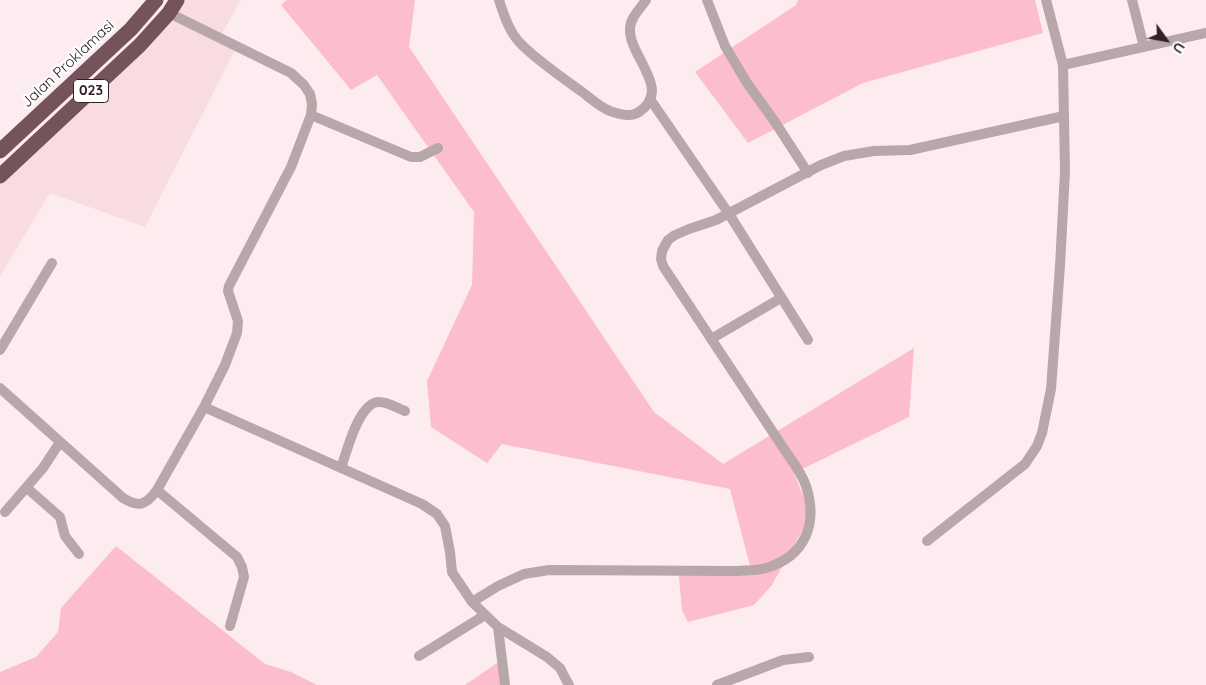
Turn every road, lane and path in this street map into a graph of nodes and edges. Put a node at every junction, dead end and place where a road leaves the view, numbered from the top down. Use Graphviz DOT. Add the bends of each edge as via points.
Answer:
graph roads {
  1 [pos="156,0"];
  2 [pos="499,0"];
  3 [pos="646,0"];
  4 [pos="707,0"];
  5 [pos="1046,0"];
  6 [pos="1132,0"];
  7 [pos="173,6"];
  8 [pos="1206,33"];
  9 [pos="1144,47"];
  10 [pos="1063,65"];
  11 [pos="91,66"];
  12 [pos="103,80"];
  13 [pos="650,99"];
  14 [pos="312,115"];
  15 [pos="1064,116"];
  16 [pos="438,148"];
  17 [pos="0,151"];
  18 [pos="808,173"];
  19 [pos="0,176"];
  20 [pos="729,214"];
  21 [pos="52,263"];
  22 [pos="781,298"];
  23 [pos="711,339"];
  24 [pos="808,340"];
  25 [pos="0,350"];
  26 [pos="0,388"];
  27 [pos="204,407"];
  28 [pos="405,412"];
  29 [pos="60,442"];
  30 [pos="341,468"];
  31 [pos="27,488"];
  32 [pos="157,490"];
  33 [pos="6,512"];
  34 [pos="927,541"];
  35 [pos="79,554"];
  36 [pos="472,602"];
  37 [pos="485,615"];
  38 [pos="230,626"];
  39 [pos="498,627"];
  40 [pos="419,656"];
  41 [pos="809,657"];
  42 [pos="505,685"];
  43 [pos="569,685"];
  44 [pos="717,685"];
  1 -- 11 [label="highway, Jalan Proklamasi / 023" via="131,29"];
  2 -- 13 [label="street" via="508,27 520,43 608,110 627,115 638,113"];
  3 -- 13 [label="street" via="631,20 629,30 652,83"];
  4 -- 18 [label="street" via="724,46"];
  5 -- 10 [label="street"];
  6 -- 9 [label="street"];
  7 -- 12 [label="highway, 023" via="140,45"];
  7 -- 14 [label="street" via="290,73 310,94"];
  8 -- 9 [label="street"];
  9 -- 10 [label="street"];
  10 -- 15 [label="street"];
  11 -- 12 [label="highway"];
  11 -- 17 [label="highway, Jalan Proklamasi / 023"];
  12 -- 19 [label="highway, 023"];
  13 -- 20 [label="street"];
  14 -- 16 [label="street" via="411,156 420,157"];
  14 -- 27 [label="street" via="291,167 229,286 238,321 236,332 225,365"];
  15 -- 18 [label="street" via="910,150 844,156"];
  15 -- 34 [label="street" via="1065,171 1059,276 1051,389 1042,433 1025,464"];
  18 -- 20 [label="street"];
  20 -- 22 [label="street"];
  20 -- 23 [label="street" via="675,235 662,251 663,266"];
  21 -- 25 [label="street"];
  22 -- 23 [label="street"];
  22 -- 24 [label="street"];
  23 -- 36 [label="street" via="805,483 812,507 811,526 796,552 765,569 549,570 524,574"];
  26 -- 29 [label="street"];
  27 -- 30 [label="street"];
  27 -- 32 [label="street"];
  28 -- 30 [label="street" via="386,402 373,402 367,407 354,429"];
  29 -- 31 [label="street"];
  29 -- 32 [label="street" via="131,503 147,501"];
  30 -- 36 [label="street" via="422,504 437,514 445,526 452,572"];
  31 -- 33 [label="street"];
  31 -- 35 [label="street" via="60,517 65,536"];
  32 -- 38 [label="street" via="237,557 244,577"];
  36 -- 37 [label="street"];
  37 -- 39 [label="street"];
  37 -- 40 [label="street"];
  39 -- 42 [label="street"];
  39 -- 43 [label="street" via="547,657 560,668"];
  41 -- 44 [label="street" via="783,660"];
}
